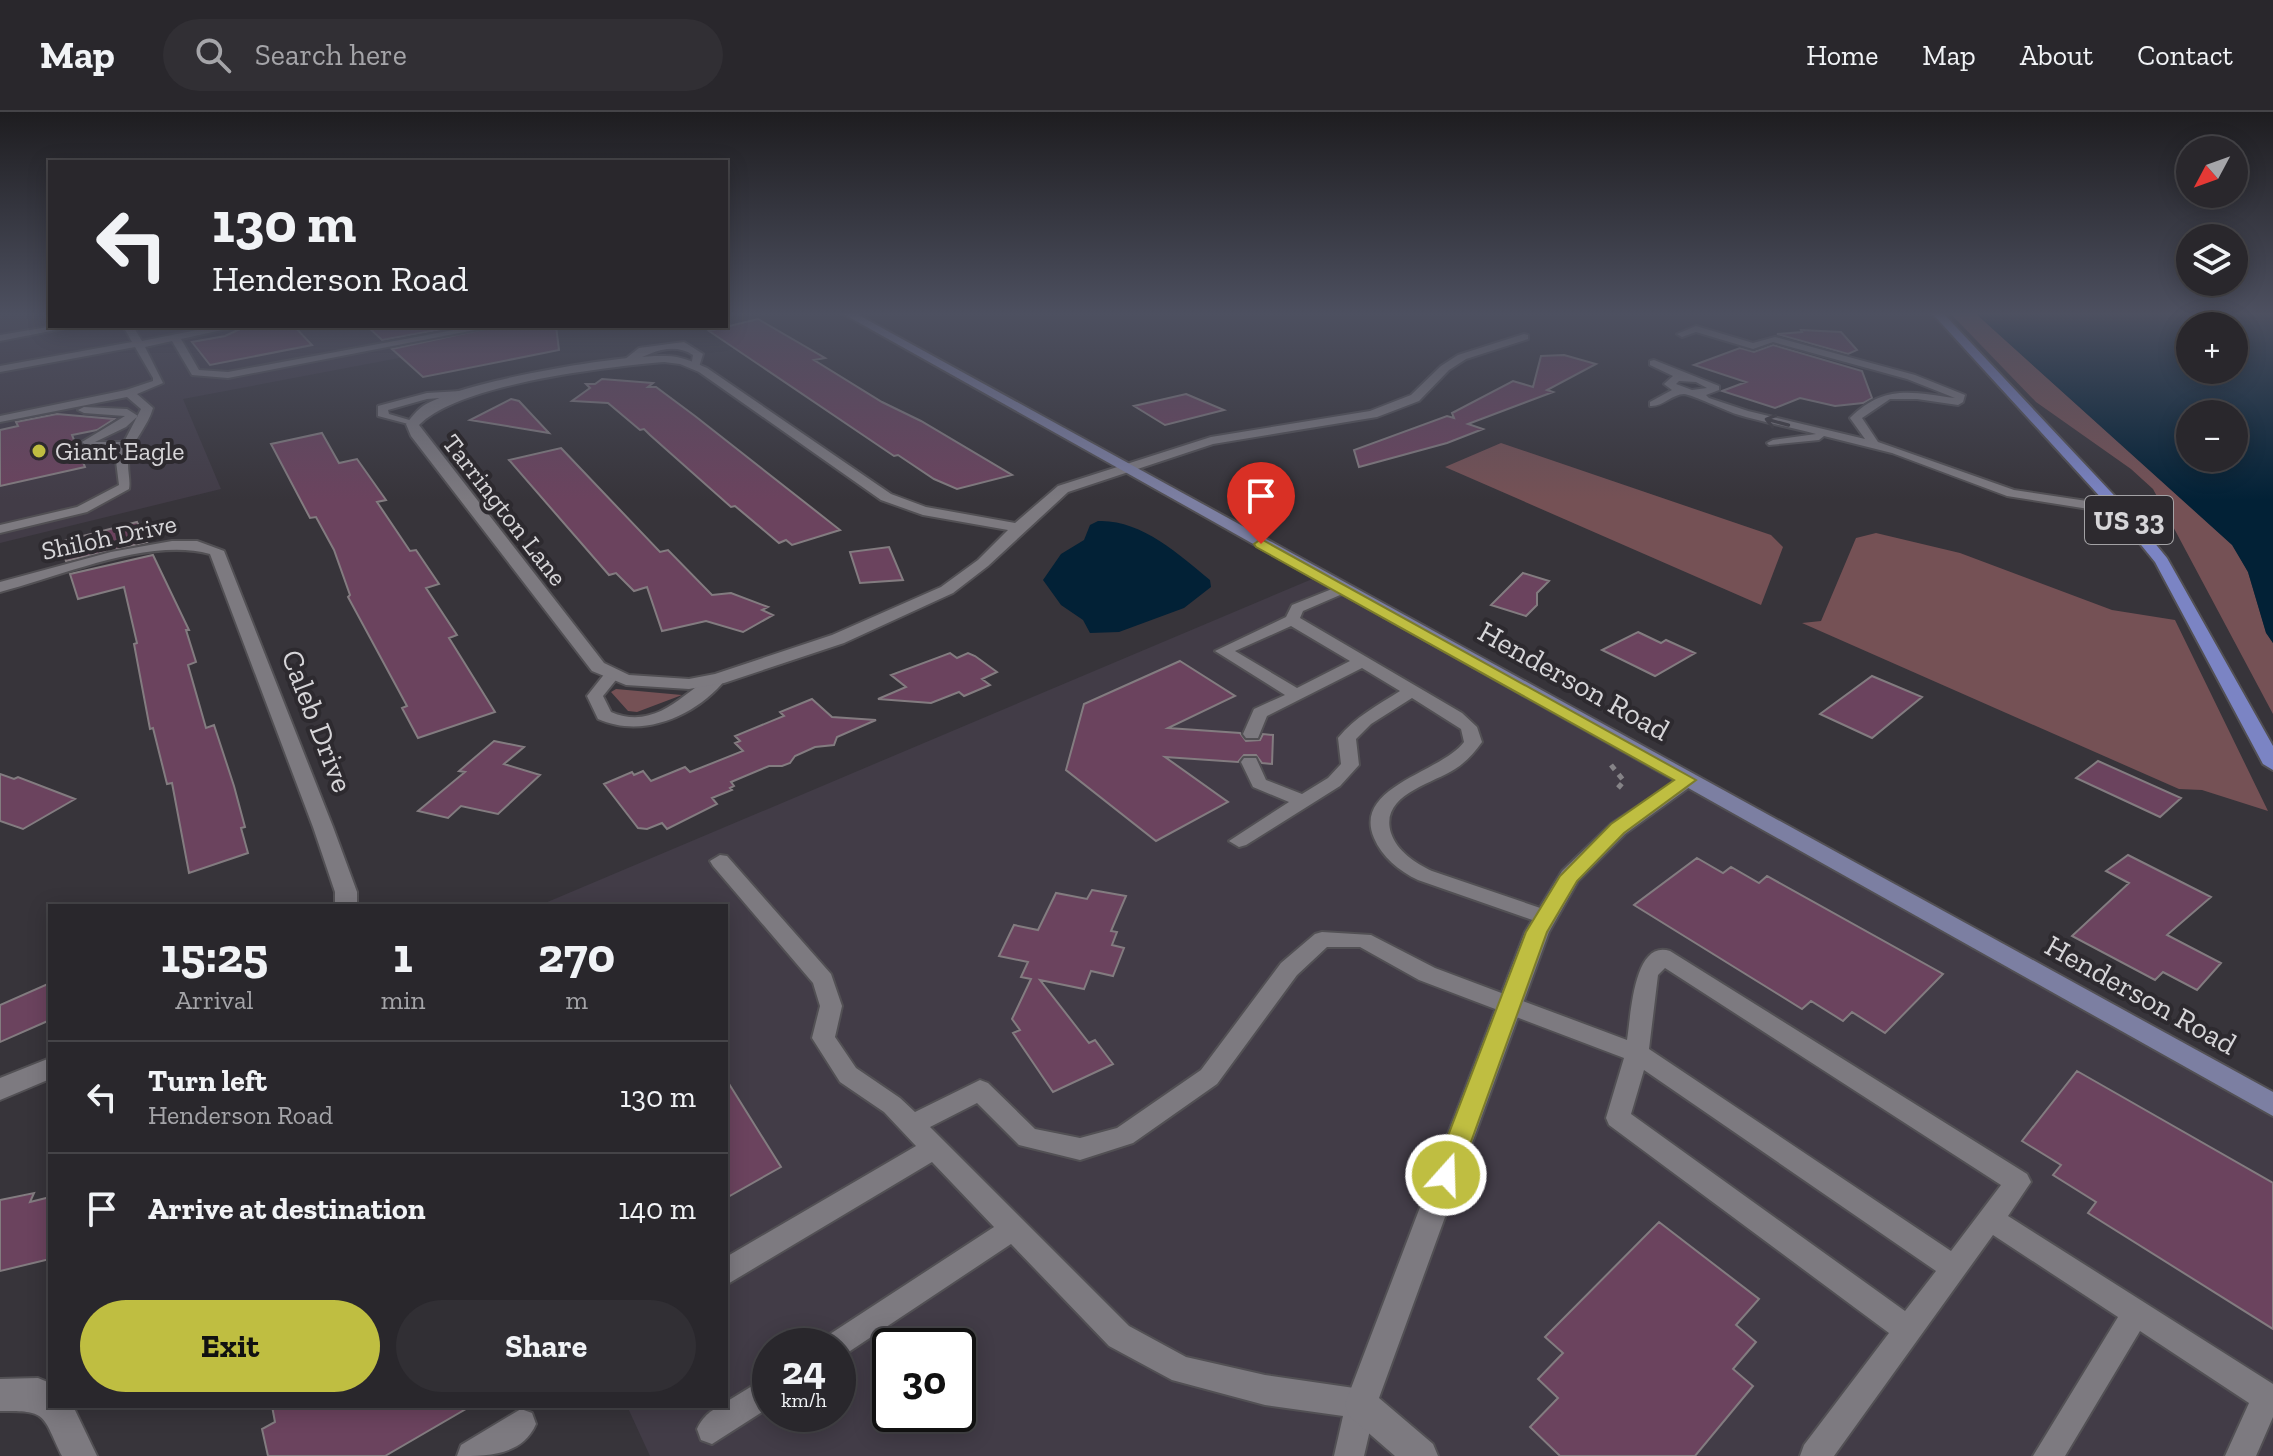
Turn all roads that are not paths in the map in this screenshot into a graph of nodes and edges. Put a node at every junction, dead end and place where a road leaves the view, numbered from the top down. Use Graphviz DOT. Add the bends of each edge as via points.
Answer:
graph roads {
  1 [pos="156,375"];
  2 [pos="556,375"];
  3 [pos="709,375"];
  4 [pos="957,375"];
  5 [pos="1438,375"];
  6 [pos="1678,375"];
  7 [pos="1900,375"];
  8 [pos="1994,375"];
  9 [pos="1683,377"];
  10 [pos="1680,390"];
  11 [pos="129,393"];
  12 [pos="1698,393"];
  13 [pos="461,394"];
  14 [pos="1654,404"];
  15 [pos="66,408"];
  16 [pos="0,419"];
  17 [pos="412,424"];
  18 [pos="1853,439"];
  19 [pos="1773,443"];
  20 [pos="1873,444"];
  21 [pos="127,445"];
  22 [pos="1124,468"];
  23 [pos="2120,510"];
  24 [pos="1019,528"];
  25 [pos="0,529"];
  26 [pos="221,561"];
  27 [pos="0,587"];
  28 [pos="1342,589"];
  29 [pos="1292,620"];
  30 [pos="1361,662"];
  31 [pos="612,675"];
  32 [pos="718,679"];
  33 [pos="1411,691"];
  34 [pos="1297,695"];
  35 [pos="1252,734"];
  36 [pos="1250,762"];
  37 [pos="2273,764"];
  38 [pos="1687,780"];
  39 [pos="1304,801"];
  40 [pos="1239,841"];
  41 [pos="720,861"];
  42 [pos="346,904"];
  43 [pos="1545,917"];
  44 [pos="1510,1004"];
  45 [pos="1637,1053"];
  46 [pos="48,1069"];
  47 [pos="0,1089"];
  48 [pos="2273,1105"];
  49 [pos="912,1125"];
  50 [pos="935,1147"];
  51 [pos="1990,1219"];
  52 [pos="1014,1228"];
  53 [pos="1954,1268"];
  54 [pos="728,1271"];
  55 [pos="2136,1313"];
  56 [pos="1908,1330"];
  57 [pos="856,1333"];
  58 [pos="0,1395"];
  59 [pos="48,1398"];
  60 [pos="752,1402"];
  61 [pos="1361,1404"];
  62 [pos="55,1408"];
  63 [pos="521,1424"];
  64 [pos="712,1429"];
  65 [pos="80,1456"];
  66 [pos="472,1456"];
  67 [pos="1349,1456"];
  68 [pos="1421,1456"];
  69 [pos="1815,1456"];
  70 [pos="2048,1456"];
  71 [pos="2240,1456"];
  1 -- 11 [label="lane" via="158,383"];
  2 -- 13 [label="street, Tarrington Lane"];
  3 -- 24 [label="street, Tarrington Lane" via="886,497 923,511"];
  4 -- 22 [label="main road, Henderson Road"];
  5 -- 22 [label="street" via="1415,398 1373,414 1211,441"];
  6 -- 9 [label="lane"];
  7 -- 20 [label="lane" via="1961,397 1958,402 1881,398 1856,418"];
  8 -- 23 [label="main road, US 33"];
  9 -- 10 [label="lane" via="1669,381"];
  9 -- 12 [label="lane" via="1705,380 1715,388"];
  10 -- 12 [label="lane"];
  10 -- 14 [label="lane"];
  11 -- 15 [label="lane"];
  11 -- 21 [label="lane" via="147,408"];
  18 -- 12 [label="lane, one-way" via="1744,413"];
  13 -- 17 [label="street, Tarrington Lane" via="427,409"];
  13 -- 17 [label="lane" via="382,408 384,416"];
  15 -- 16 [label="lane"];
  15 -- 21 [label="lane" via="127,412 132,416 125,424 88,442"];
  17 -- 31 [label="street, Tarrington Lane" via="588,657"];
  18 -- 19 [label="lane"];
  18 -- 20 [label="lane"];
  20 -- 23 [label="lane" via="2011,493"];
  21 -- 25 [label="lane" via="120,471 125,486 114,496"];
  22 -- 24 [label="street" via="1063,489"];
  22 -- 28 [label="main road, Henderson Road"];
  23 -- 37 [label="main road, US 33" via="2162,561"];
  24 -- 32 [label="street" via="947,590 838,639"];
  26 -- 27 [label="street, Shiloh Drive" via="209,547 167,545"];
  26 -- 42 [label="street, Caleb Drive" via="323,827"];
  28 -- 29 [label="lane" via="1297,608"];
  28 -- 38 [label="main road, Henderson Road"];
  29 -- 30 [label="lane"];
  29 -- 34 [label="lane" via="1223,651"];
  30 -- 33 [label="lane"];
  30 -- 34 [label="lane"];
  31 -- 32 [label="street" via="658,683"];
  31 -- 32 [label="lane" via="595,696 604,715 627,724 691,702"];
  33 -- 39 [label="lane" via="1347,738 1350,765"];
  33 -- 43 [label="lane" via="1469,727 1473,742 1448,764 1396,794 1380,812 1378,827 1384,841 1394,857 1419,873"];
  34 -- 35 [label="lane" via="1260,713"];
  36 -- 39 [label="lane" via="1259,783"];
  38 -- 43 [label="street" via="1618,829 1570,876"];
  38 -- 48 [label="main road, Henderson Road"];
  39 -- 40 [label="lane"];
  41 -- 49 [label="lane" via="823,980 831,1006 823,1038 848,1075"];
  43 -- 44 [label="street"];
  44 -- 45 [label="lane"];
  44 -- 49 [label="lane" via="1427,974 1364,940 1322,939 1289,969 1209,1077 1124,1136 1080,1149 1028,1138 980,1090"];
  44 -- 61 [label="street"];
  45 -- 51 [label="lane" via="1648,973 1663,956 2018,1182"];
  45 -- 53 [label="lane"];
  45 -- 56 [label="lane" via="1618,1118"];
  46 -- 47 [label="street"];
  49 -- 50 [label="lane"];
  50 -- 52 [label="lane"];
  50 -- 54 [label="lane"];
  51 -- 53 [label="lane"];
  51 -- 55 [label="lane"];
  52 -- 57 [label="lane"];
  52 -- 61 [label="lane" via="1119,1336 1182,1370 1265,1390"];
  53 -- 56 [label="lane"];
  55 -- 70 [label="lane"];
  55 -- 71 [label="lane" via="2267,1397"];
  56 -- 69 [label="lane"];
  58 -- 59 [label="street"];
  60 -- 64 [label="lane"];
  61 -- 67 [label="lane"];
  61 -- 68 [label="street"];
  62 -- 65 [label="street"];
  63 -- 66 [label="lane"];
}
